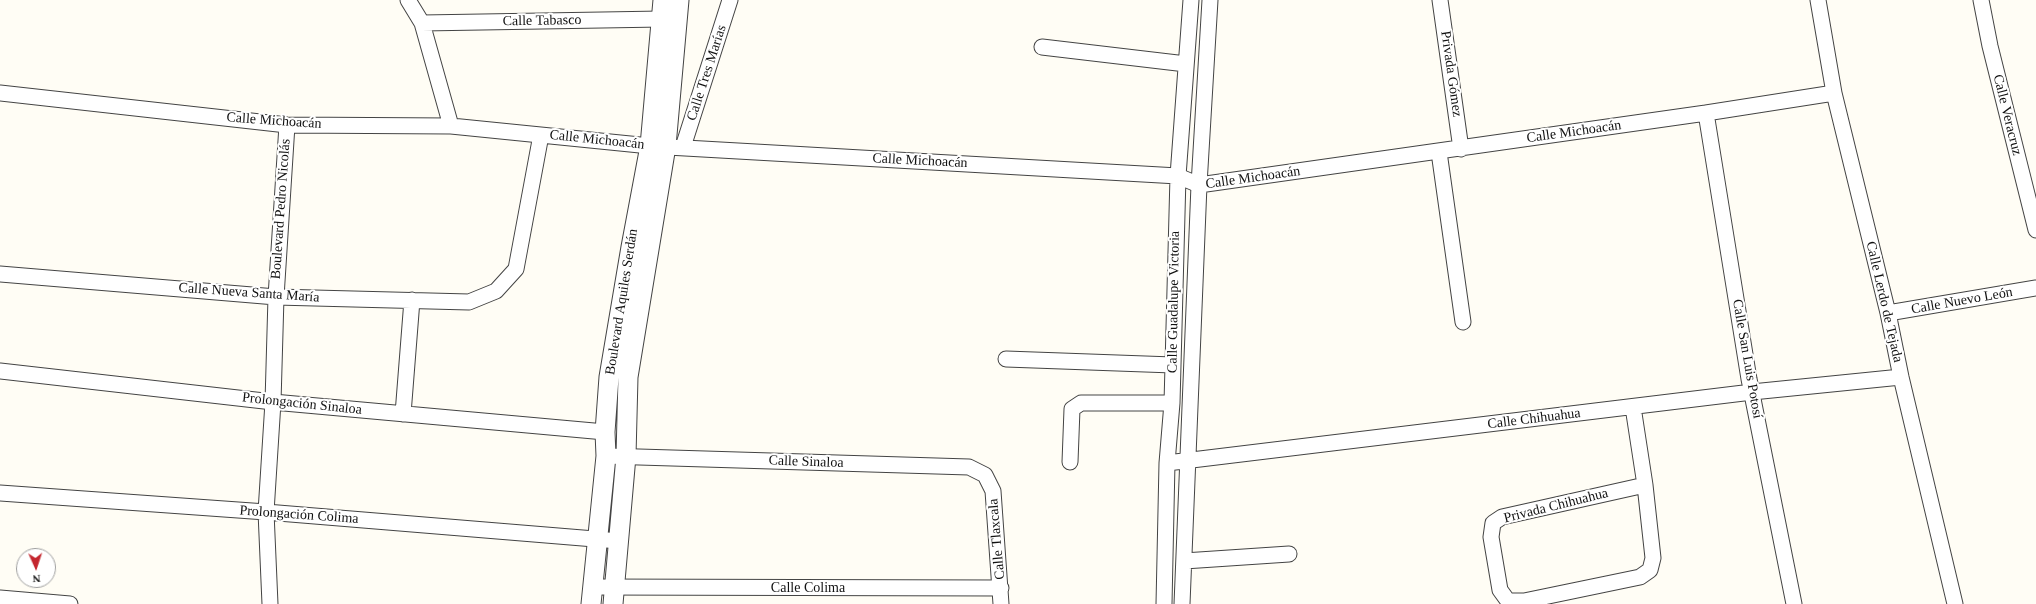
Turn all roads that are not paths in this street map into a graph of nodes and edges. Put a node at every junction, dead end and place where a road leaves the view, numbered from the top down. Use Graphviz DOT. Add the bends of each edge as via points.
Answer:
graph roads {
  1 [pos="408,0"];
  2 [pos="663,0"];
  3 [pos="679,0"];
  4 [pos="730,0"];
  5 [pos="1191,0"];
  6 [pos="1210,0"];
  7 [pos="1440,0"];
  8 [pos="1818,0"];
  9 [pos="1980,0"];
  10 [pos="662,19"];
  11 [pos="422,23"];
  12 [pos="1042,47"];
  13 [pos="1186,64"];
  14 [pos="0,93"];
  15 [pos="1834,93"];
  16 [pos="1706,113"];
  17 [pos="287,125"];
  18 [pos="451,126"];
  19 [pos="541,135"];
  20 [pos="666,146"];
  21 [pos="1461,149"];
  22 [pos="1439,152"];
  23 [pos="1178,176"];
  24 [pos="1199,185"];
  25 [pos="2036,230"];
  26 [pos="0,274"];
  27 [pos="2036,288"];
  28 [pos="276,297"];
  29 [pos="412,300"];
  30 [pos="1888,313"];
  31 [pos="1463,322"];
  32 [pos="1006,359"];
  33 [pos="1173,366"];
  34 [pos="0,372"];
  35 [pos="1901,377"];
  36 [pos="1752,392"];
  37 [pos="273,402"];
  38 [pos="1172,403"];
  39 [pos="1634,407"];
  40 [pos="403,414"];
  41 [pos="605,432"];
  42 [pos="606,456"];
  43 [pos="626,456"];
  44 [pos="1188,461"];
  45 [pos="1070,462"];
  46 [pos="1167,463"];
  47 [pos="985,475"];
  48 [pos="1645,485"];
  49 [pos="0,493"];
  50 [pos="266,512"];
  51 [pos="599,539"];
  52 [pos="619,542"];
  53 [pos="1289,554"];
  54 [pos="1184,561"];
  55 [pos="1001,588"];
  56 [pos="592,596"];
  57 [pos="614,596"];
  58 [pos="0,598"];
  59 [pos="70,604"];
  60 [pos="270,604"];
  61 [pos="1001,604"];
  62 [pos="1164,604"];
  63 [pos="1182,604"];
  64 [pos="1794,604"];
  65 [pos="1955,604"];
  1 -- 11 [label="street"];
  2 -- 10 [label="street, Boulevard Aquiles Serdán"];
  3 -- 20 [label="street, Boulevard Aquiles Serdán"];
  4 -- 20 [label="street, Calle Tres Marías"];
  5 -- 13 [label="street, Calle Guadalupe Victoria"];
  6 -- 24 [label="street, Calle Guadalupe Victoria"];
  7 -- 21 [label="street, Privada Gómez"];
  8 -- 15 [label="street, Calle Lerdo de Tejada"];
  9 -- 25 [label="street, Calle Veracruz"];
  10 -- 11 [label="street, Calle Tabasco"];
  10 -- 20 [label="street, Boulevard Aquiles Serdán"];
  11 -- 18 [label="street"];
  12 -- 13 [label="street"];
  13 -- 23 [label="street, Calle Guadalupe Victoria"];
  14 -- 17 [label="street, Calle Michoacán"];
  15 -- 16 [label="street, Calle Michoacán"];
  15 -- 30 [label="street, Calle Lerdo de Tejada"];
  16 -- 21 [label="street, Calle Michoacán"];
  16 -- 36 [label="street, Calle San Luis Potosí"];
  17 -- 18 [label="street, Calle Michoacán"];
  17 -- 28 [label="street, Boulevard Pedro Nicolás"];
  18 -- 19 [label="street, Calle Michoacán"];
  19 -- 20 [label="street, Calle Michoacán"];
  19 -- 29 [label="street, Calle Nueva Santa María" via="516,269 496,291 469,302"];
  20 -- 23 [label="street, Calle Michoacán"];
  20 -- 41 [label="street, Boulevard Aquiles Serdán" via="631,247 609,377"];
  20 -- 43 [label="street, Boulevard Aquiles Serdán" via="628,377"];
  21 -- 22 [label="street, Calle Michoacán"];
  22 -- 24 [label="street, Calle Michoacán"];
  22 -- 31 [label="street"];
  23 -- 24 [label="street, Calle Michoacán"];
  23 -- 33 [label="street, Calle Guadalupe Victoria"];
  24 -- 44 [label="street, Calle Guadalupe Victoria"];
  26 -- 28 [label="street, Calle Nueva Santa María"];
  27 -- 30 [label="street, Calle Nuevo León"];
  28 -- 29 [label="street, Calle Nueva Santa María"];
  28 -- 37 [label="street, Boulevard Pedro Nicolás"];
  29 -- 40 [label="street"];
  30 -- 35 [label="street, Calle Lerdo de Tejada"];
  32 -- 33 [label="street"];
  33 -- 38 [label="street, Calle Guadalupe Victoria"];
  34 -- 37 [label="street, Prolongación Sinaloa"];
  35 -- 36 [label="street, Calle Chihuahua"];
  35 -- 65 [label="street, Calle Lerdo de Tejada"];
  36 -- 39 [label="street, Calle Chihuahua"];
  36 -- 64 [label="street, Calle San Luis Potosí"];
  37 -- 40 [label="street, Prolongación Sinaloa"];
  37 -- 50 [label="street, Boulevard Pedro Nicolás"];
  38 -- 45 [label="street" via="1082,402 1072,409"];
  38 -- 46 [label="street, Calle Guadalupe Victoria"];
  39 -- 44 [label="street, Calle Chihuahua"];
  39 -- 48 [label="street, Privada Chihuahua"];
  40 -- 41 [label="street, Prolongación Sinaloa"];
  41 -- 42 [label="street, Boulevard Aquiles Serdán"];
  42 -- 43 [label="street, Calle Sinaloa"];
  42 -- 51 [label="street, Boulevard Aquiles Serdán"];
  43 -- 47 [label="street, Calle Sinaloa" via="969,467"];
  43 -- 52 [label="street, Boulevard Aquiles Serdán"];
  44 -- 46 [label="street, Calle Chihuahua"];
  44 -- 54 [label="street, Calle Guadalupe Victoria"];
  46 -- 62 [label="street, Calle Guadalupe Victoria"];
  47 -- 55 [label="street, Calle Tlaxcala" via="993,491"];
  48 -- 48 [label="street, Privada Chihuahua" via="1653,558 1650,570 1640,577 1524,601 1508,601 1500,590 1491,537 1493,523 1502,517"];
  49 -- 50 [label="street, Prolongación Colima"];
  50 -- 51 [label="street, Prolongación Colima"];
  50 -- 60 [label="street, Boulevard Pedro Nicolás"];
  51 -- 52 [label="street, Prolongación Colima"];
  51 -- 56 [label="street, Boulevard Aquiles Serdán"];
  52 -- 57 [label="street, Boulevard Aquiles Serdán"];
  53 -- 54 [label="street"];
  54 -- 63 [label="street, Calle Guadalupe Victoria"];
  55 -- 57 [label="street, Calle Colima"];
  55 -- 61 [label="street, Calle Tlaxcala"];
  56 -- 57 [label="street, Calle Colima"];
  58 -- 59 [label="street"];
}
